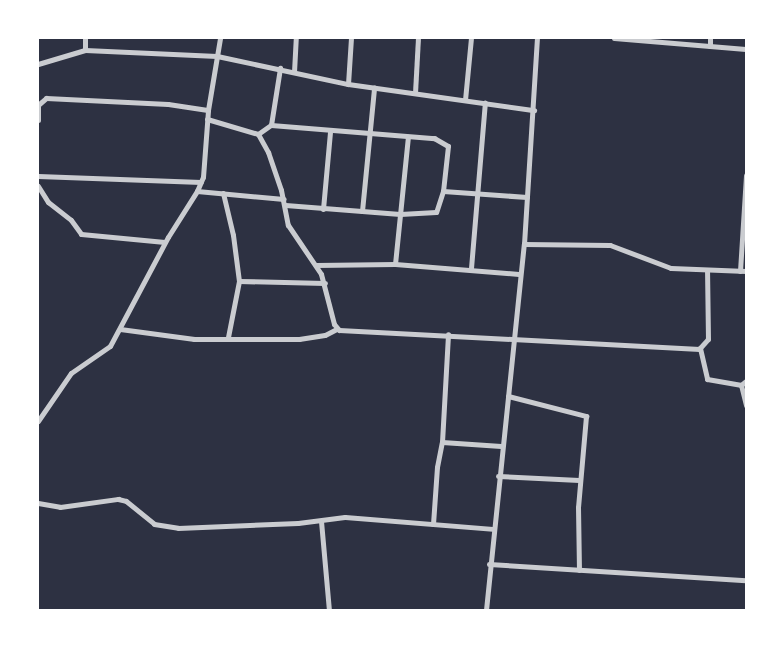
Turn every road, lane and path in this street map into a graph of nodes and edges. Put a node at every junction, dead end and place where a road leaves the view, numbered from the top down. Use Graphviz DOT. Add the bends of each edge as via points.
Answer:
graph roads {
  1 [pos="85,38"];
  2 [pos="220,38"];
  3 [pos="296,38"];
  4 [pos="351,38"];
  5 [pos="418,38"];
  6 [pos="471,38"];
  7 [pos="536,38"];
  8 [pos="615,38"];
  9 [pos="710,38"];
  10 [pos="658,40"];
  11 [pos="710,46"];
  12 [pos="746,48"];
  13 [pos="85,50"];
  14 [pos="217,56"];
  15 [pos="38,64"];
  16 [pos="280,68"];
  17 [pos="294,72"];
  18 [pos="348,84"];
  19 [pos="374,88"];
  20 [pos="415,93"];
  21 [pos="465,100"];
  22 [pos="486,104"];
  23 [pos="208,110"];
  24 [pos="534,110"];
  25 [pos="207,119"];
  26 [pos="38,120"];
  27 [pos="271,125"];
  28 [pos="330,132"];
  29 [pos="258,134"];
  30 [pos="369,135"];
  31 [pos="408,137"];
  32 [pos="746,175"];
  33 [pos="38,176"];
  34 [pos="201,182"];
  35 [pos="38,186"];
  36 [pos="197,191"];
  37 [pos="443,191"];
  38 [pos="223,193"];
  39 [pos="479,194"];
  40 [pos="527,197"];
  41 [pos="284,202"];
  42 [pos="323,209"];
  43 [pos="362,211"];
  44 [pos="400,214"];
  45 [pos="165,242"];
  46 [pos="524,244"];
  47 [pos="395,264"];
  48 [pos="316,265"];
  49 [pos="471,268"];
  50 [pos="707,270"];
  51 [pos="740,271"];
  52 [pos="746,271"];
  53 [pos="519,274"];
  54 [pos="238,281"];
  55 [pos="325,284"];
  56 [pos="120,329"];
  57 [pos="337,329"];
  58 [pos="448,334"];
  59 [pos="228,337"];
  60 [pos="513,337"];
  61 [pos="700,348"];
  62 [pos="744,383"];
  63 [pos="508,396"];
  64 [pos="746,405"];
  65 [pos="38,421"];
  66 [pos="442,442"];
  67 [pos="500,446"];
  68 [pos="498,476"];
  69 [pos="580,480"];
  70 [pos="38,503"];
  71 [pos="321,521"];
  72 [pos="433,524"];
  73 [pos="493,529"];
  74 [pos="489,564"];
  75 [pos="579,570"];
  76 [pos="746,580"];
  77 [pos="329,610"];
  78 [pos="486,610"];
  1 -- 13 [label="street"];
  2 -- 14 [label="street"];
  3 -- 17 [label="street"];
  4 -- 18 [label="street"];
  5 -- 20 [label="street"];
  6 -- 21 [label="street"];
  7 -- 24 [label="street"];
  8 -- 10 [label="street"];
  9 -- 11 [label="street"];
  10 -- 11 [label="street"];
  11 -- 12 [label="street"];
  13 -- 14 [label="street"];
  13 -- 15 [label="street"];
  14 -- 16 [label="street"];
  14 -- 23 [label="street"];
  16 -- 17 [label="street"];
  16 -- 27 [label="street"];
  17 -- 18 [label="street"];
  18 -- 19 [label="street"];
  19 -- 20 [label="street"];
  19 -- 30 [label="street"];
  20 -- 21 [label="street"];
  21 -- 22 [label="street"];
  22 -- 24 [label="street"];
  22 -- 39 [label="street"];
  23 -- 25 [label="street"];
  23 -- 26 [label="street" via="168,104 46,98 38,105"];
  24 -- 40 [label="street"];
  25 -- 29 [label="street"];
  25 -- 34 [label="street"];
  27 -- 28 [label="street"];
  27 -- 29 [label="street"];
  28 -- 30 [label="street"];
  28 -- 42 [label="street"];
  29 -- 41 [label="street" via="268,152"];
  30 -- 31 [label="street"];
  30 -- 43 [label="street"];
  31 -- 37 [label="street" via="434,138 448,146"];
  31 -- 44 [label="street"];
  32 -- 51 [label="street"];
  33 -- 34 [label="street"];
  34 -- 36 [label="street"];
  35 -- 45 [label="street" via="48,202 71,220 81,234"];
  36 -- 38 [label="street"];
  36 -- 45 [label="street"];
  37 -- 39 [label="street"];
  37 -- 44 [label="street" via="436,212"];
  38 -- 41 [label="street"];
  38 -- 54 [label="street" via="234,234"];
  39 -- 40 [label="street"];
  39 -- 49 [label="street"];
  40 -- 46 [label="street"];
  41 -- 42 [label="street"];
  41 -- 48 [label="street" via="292,236"];
  42 -- 43 [label="street"];
  43 -- 44 [label="street"];
  44 -- 47 [label="street"];
  45 -- 56 [label="street"];
  46 -- 50 [label="street" via="610,245 671,268"];
  46 -- 53 [label="street"];
  47 -- 48 [label="street"];
  47 -- 49 [label="street"];
  48 -- 55 [label="street"];
  49 -- 53 [label="street"];
  50 -- 51 [label="street"];
  50 -- 61 [label="street" via="708,339"];
  51 -- 52 [label="street"];
  53 -- 60 [label="street"];
  54 -- 55 [label="street"];
  54 -- 59 [label="street"];
  55 -- 57 [label="street"];
  56 -- 59 [label="street" via="180,338"];
  56 -- 65 [label="street" via="104,353 80,364 71,373"];
  57 -- 58 [label="street"];
  57 -- 59 [label="street" via="325,335 299,339"];
  58 -- 60 [label="street"];
  58 -- 66 [label="street"];
  60 -- 61 [label="street" via="666,350"];
  60 -- 63 [label="street"];
  61 -- 62 [label="street" via="707,379"];
  62 -- 64 [label="street"];
  63 -- 67 [label="street"];
  63 -- 69 [label="street" via="586,416"];
  66 -- 67 [label="street"];
  66 -- 72 [label="street"];
  67 -- 68 [label="street"];
  68 -- 69 [label="street"];
  68 -- 73 [label="street"];
  69 -- 75 [label="street"];
  70 -- 71 [label="street" via="60,507 118,499 126,501 154,524 178,528"];
  71 -- 72 [label="street" via="344,517"];
  71 -- 77 [label="street"];
  72 -- 73 [label="street"];
  73 -- 74 [label="street"];
  74 -- 75 [label="street"];
  74 -- 78 [label="street"];
  75 -- 76 [label="street"];
}
